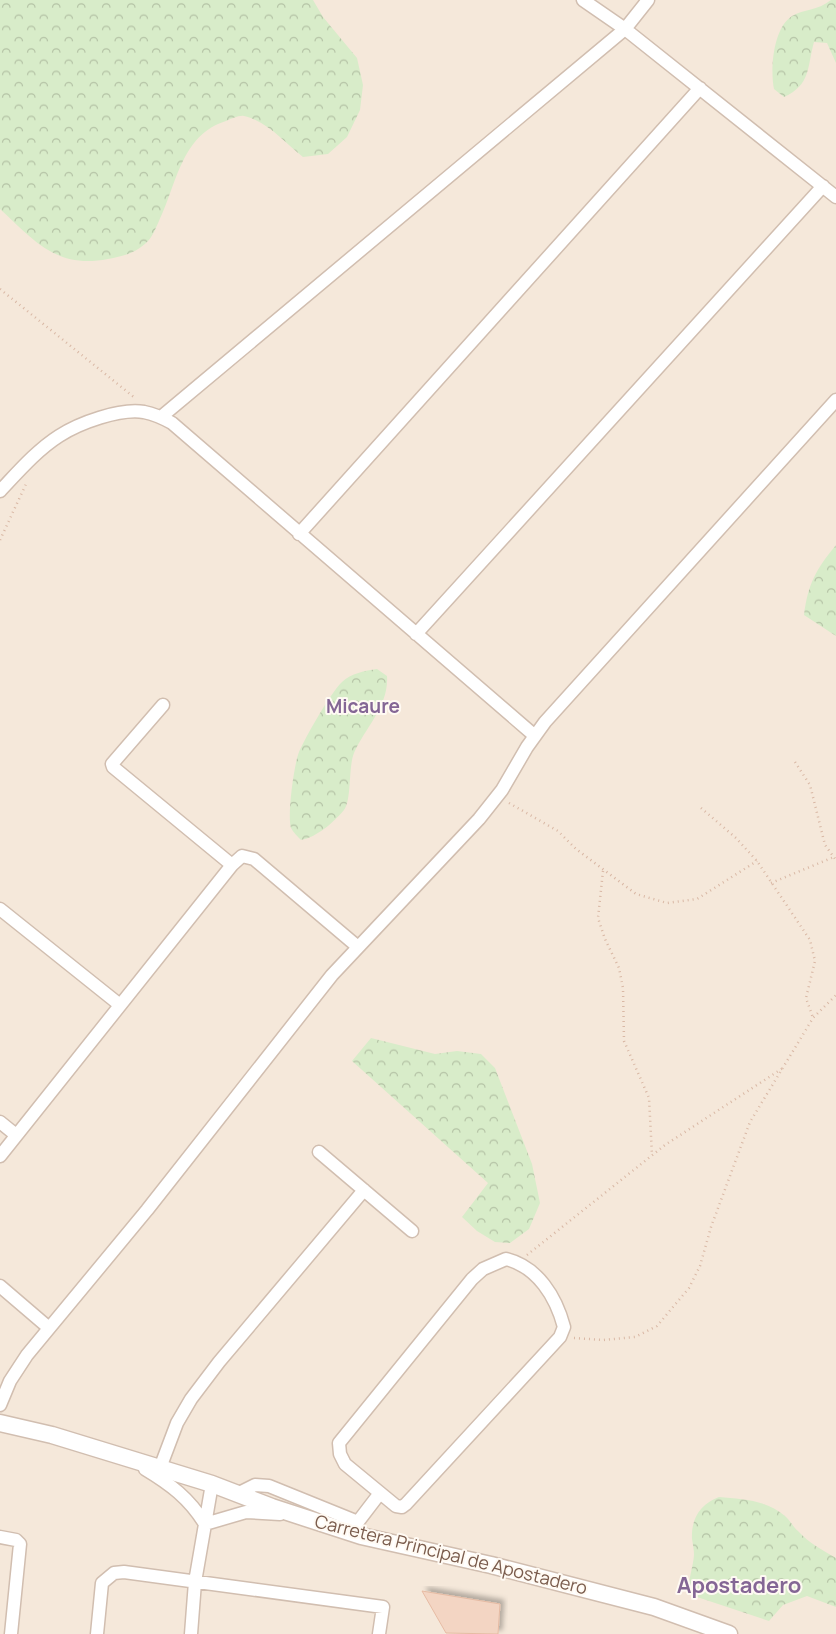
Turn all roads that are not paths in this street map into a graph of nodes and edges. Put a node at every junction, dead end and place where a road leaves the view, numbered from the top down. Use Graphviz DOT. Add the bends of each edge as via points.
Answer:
graph roads {
  1 [pos="583,0"];
  2 [pos="648,0"];
  3 [pos="625,29"];
  4 [pos="700,88"];
  5 [pos="823,186"];
  6 [pos="836,197"];
  7 [pos="836,400"];
  8 [pos="159,416"];
  9 [pos="0,491"];
  10 [pos="299,534"];
  11 [pos="416,634"];
  12 [pos="163,705"];
  13 [pos="535,736"];
  14 [pos="232,865"];
  15 [pos="0,909"];
  16 [pos="358,947"];
  17 [pos="120,1005"];
  18 [pos="0,1122"];
  19 [pos="16,1135"];
  20 [pos="319,1152"];
  21 [pos="0,1156"];
  22 [pos="364,1190"];
  23 [pos="412,1230"];
  24 [pos="0,1286"];
  25 [pos="49,1328"];
  26 [pos="0,1405"];
  27 [pos="0,1423"];
  28 [pos="127,1458"];
  29 [pos="160,1468"];
  30 [pos="212,1484"];
  31 [pos="380,1493"];
  32 [pos="237,1494"];
  33 [pos="297,1515"];
  34 [pos="205,1524"];
  35 [pos="353,1527"];
  36 [pos="0,1538"];
  37 [pos="195,1582"];
  38 [pos="11,1634"];
  39 [pos="96,1634"];
  40 [pos="191,1634"];
  41 [pos="379,1634"];
  42 [pos="729,1634"];
  1 -- 3 [label="street"];
  2 -- 3 [label="street"];
  3 -- 4 [label="street"];
  3 -- 8 [label="street"];
  4 -- 5 [label="street"];
  4 -- 10 [label="street"];
  5 -- 6 [label="street"];
  5 -- 11 [label="street"];
  7 -- 13 [label="street"];
  8 -- 9 [label="street" via="122,412 59,435"];
  8 -- 10 [label="street"];
  10 -- 11 [label="street"];
  11 -- 13 [label="street"];
  12 -- 14 [label="street" via="112,764 113,767"];
  13 -- 16 [label="street" via="478,819"];
  14 -- 16 [label="street" via="242,856 254,859"];
  14 -- 17 [label="street"];
  15 -- 17 [label="street"];
  16 -- 25 [label="street" via="332,975 147,1210"];
  17 -- 19 [label="street"];
  18 -- 19 [label="street"];
  19 -- 21 [label="street"];
  20 -- 22 [label="street"];
  22 -- 23 [label="street"];
  22 -- 29 [label="street" via="191,1399 177,1423"];
  24 -- 25 [label="street"];
  25 -- 26 [label="street" via="27,1354"];
  27 -- 28 [label="street, Carretera Principal de Apostadero"];
  28 -- 29 [label="street, Carretera Principal de Apostadero"];
  28 -- 34 [label="street" via="173,1485 197,1510"];
  29 -- 30 [label="street, Carretera Principal de Apostadero"];
  30 -- 32 [label="street, Carretera Principal de Apostadero"];
  30 -- 34 [label="street"];
  31 -- 31 [label="street" via="396,1506 406,1504 560,1337 564,1328 560,1312 535,1273 518,1262 506,1259 483,1269 342,1437 340,1454 345,1464"];
  31 -- 35 [label="street"];
  32 -- 33 [label="street, Carretera Principal de Apostadero"];
  32 -- 35 [label="street" via="255,1485 269,1486"];
  33 -- 34 [label="street" via="246,1512"];
  33 -- 35 [label="street, Carretera Principal de Apostadero"];
  34 -- 37 [label="street"];
  35 -- 42 [label="street, Carretera Principal de Apostadero" via="417,1550 491,1565 654,1607"];
  36 -- 38 [label="street" via="16,1540 20,1544"];
  37 -- 39 [label="street" via="114,1573 102,1583"];
  37 -- 40 [label="street"];
  37 -- 41 [label="street" via="383,1606"];
}
